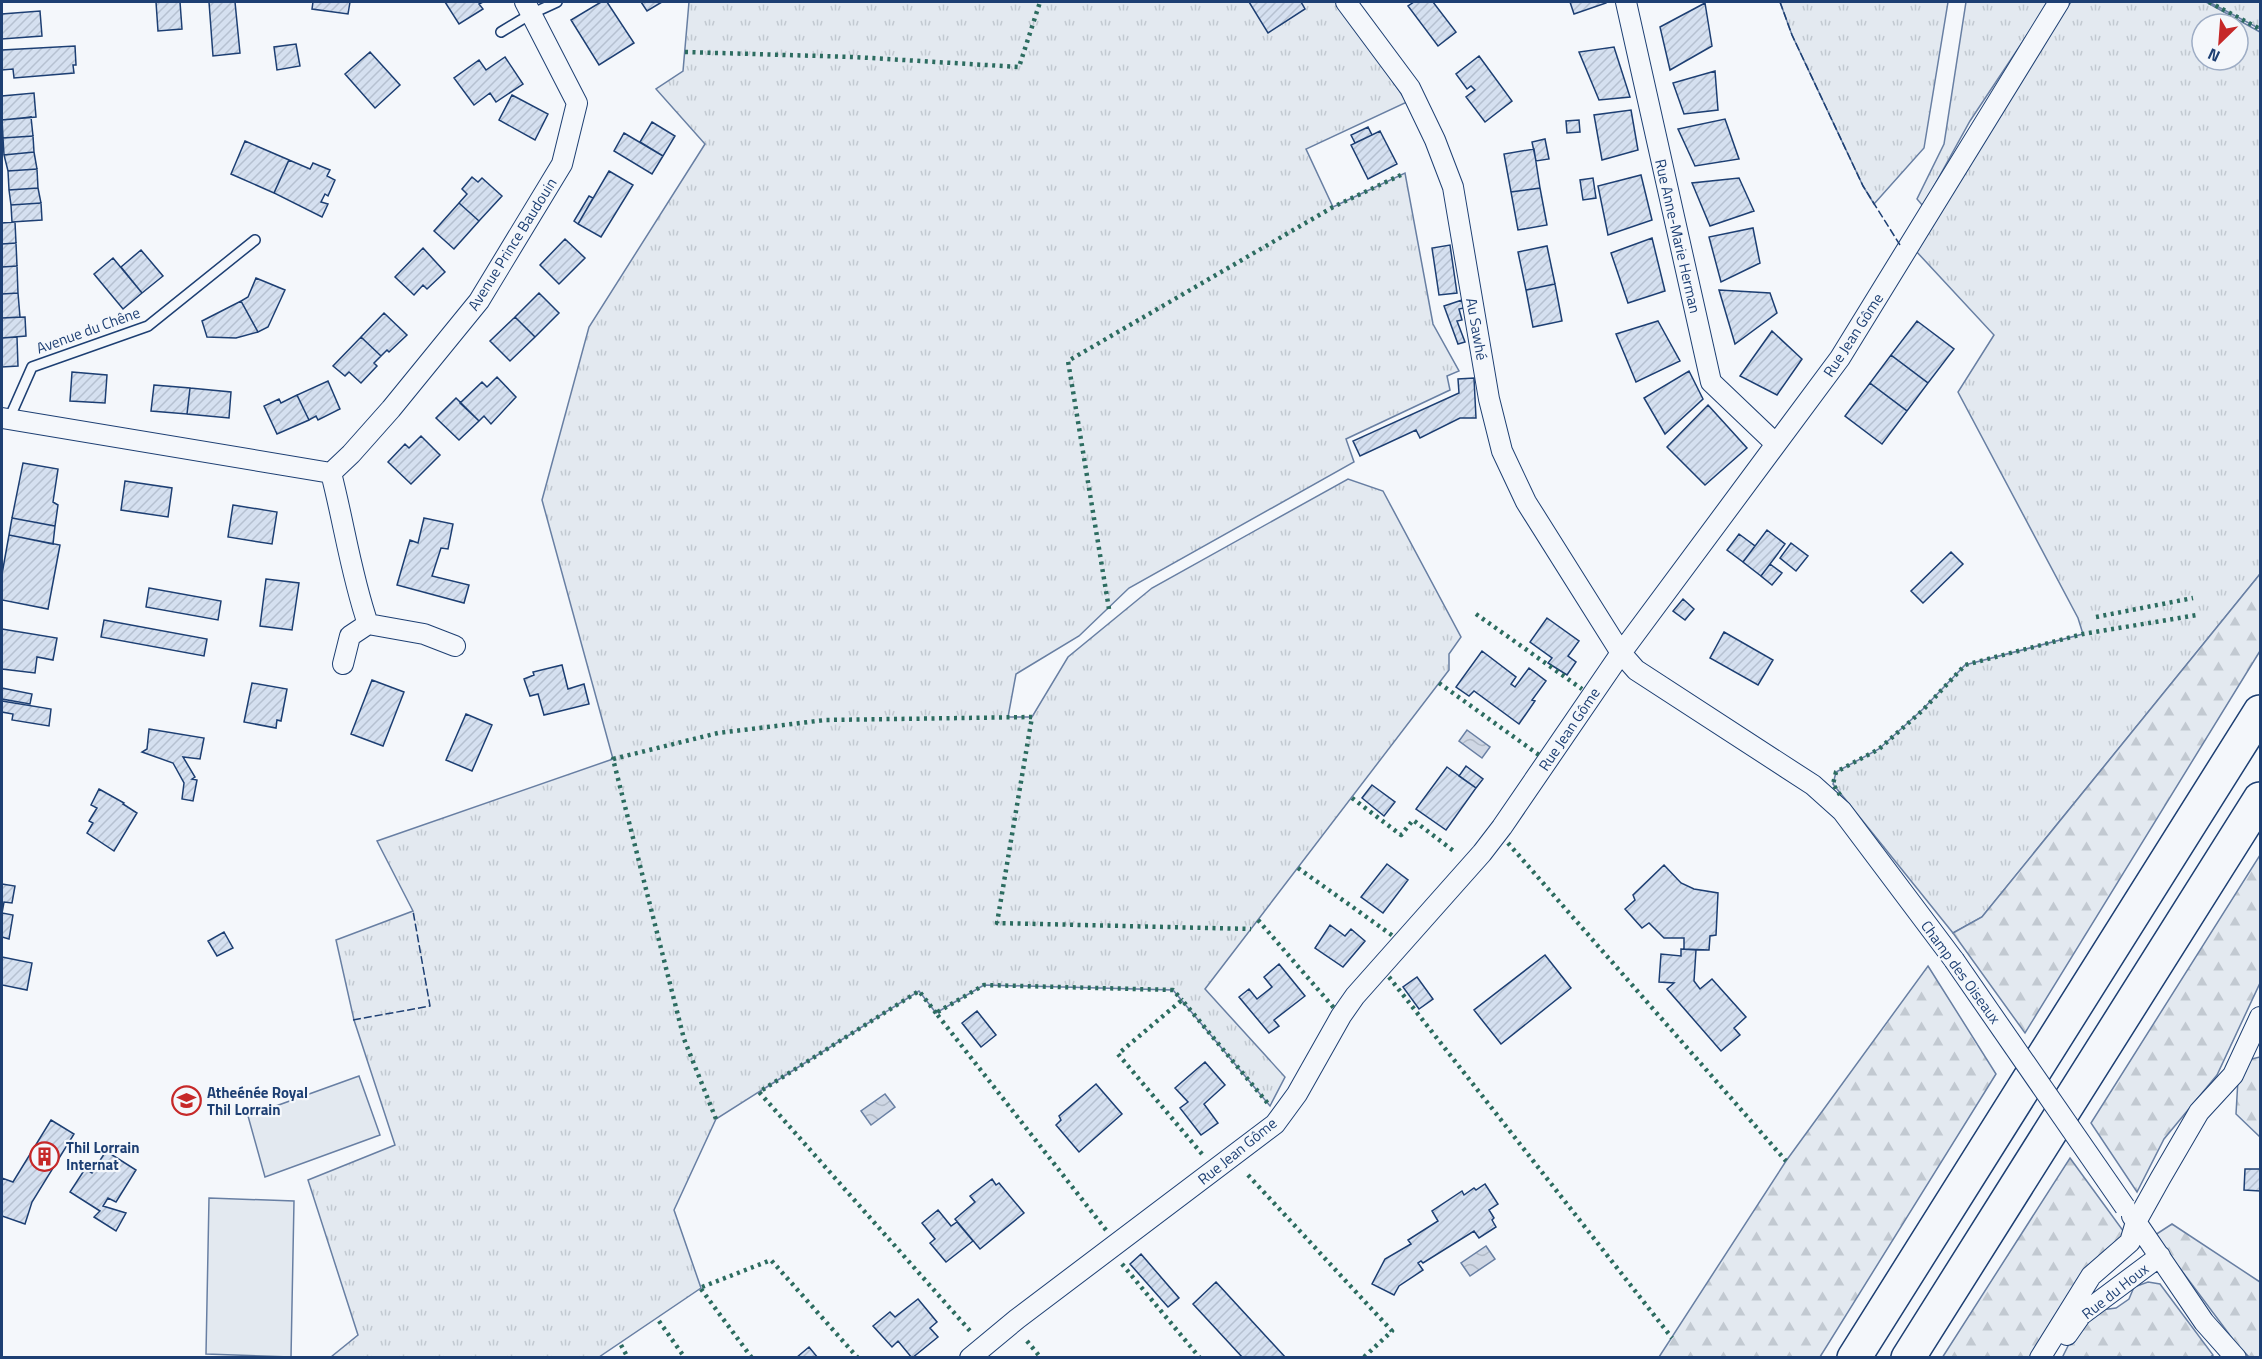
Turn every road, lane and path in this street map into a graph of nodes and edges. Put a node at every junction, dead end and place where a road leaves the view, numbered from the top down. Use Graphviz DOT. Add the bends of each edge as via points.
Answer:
graph roads {
  1 [pos="557,2"];
  2 [pos="1346,2"];
  3 [pos="1626,2"];
  4 [pos="2059,2"];
  5 [pos="528,8"];
  6 [pos="501,32"];
  7 [pos="255,240"];
  8 [pos="5,419"];
  9 [pos="1776,444"];
  10 [pos="331,473"];
  11 [pos="368,624"];
  12 [pos="455,646"];
  13 [pos="1621,652"];
  14 [pos="343,664"];
  15 [pos="2260,712"];
  16 [pos="2260,799"];
  17 [pos="2260,1017"];
  18 [pos="2136,1222"];
  19 [pos="2160,1256"];
  20 [pos="970,1358"];
  21 [pos="1854,1358"];
  22 [pos="1908,1358"];
  23 [pos="2040,1358"];
  24 [pos="2053,1358"];
  25 [pos="2236,1358"];
  1 -- 5 [label="lane"];
  2 -- 13 [label="street, Au Sawhé" via="1410,88 1453,187 1489,399 1502,452 1526,502"];
  3 -- 9 [label="street, Rue Anne-Marie Herman" via="1711,382"];
  4 -- 9 [label="street, Rue Jean Gôme" via="1840,358"];
  5 -- 6 [label="lane"];
  5 -- 10 [label="street, Avenue Prince Baudouin" via="577,103 562,164 479,301"];
  7 -- 8 [label="lane, Avenue du Chêne" via="148,326 32,367"];
  8 -- 10 [label="street"];
  9 -- 13 [label="street, Rue Jean Gôme"];
  10 -- 11 [label="street"];
  11 -- 12 [label="street" via="424,634"];
  11 -- 14 [label="street" via="350,636"];
  13 -- 18 [label="street, Champ des Oiseaux, bridge" via="1636,670 1813,785 1842,811 1954,960"];
  13 -- 20 [label="street, Rue Jean Gôme" via="1482,853 1355,996 1275,1124"];
  15 -- 21 [label="highway"];
  16 -- 22 [label="highway"];
  17 -- 18 [label="street" via="2234,1075 2199,1112"];
  18 -- 19 [label="street, Champ des Oiseaux"];
  18 -- 23 [label="street" via="2130,1242 2091,1276"];
  19 -- 24 [label="street, Rue du Houx" via="2081,1315"];
  19 -- 25 [label="street, Champ des Oiseaux" via="2204,1322"];
}
